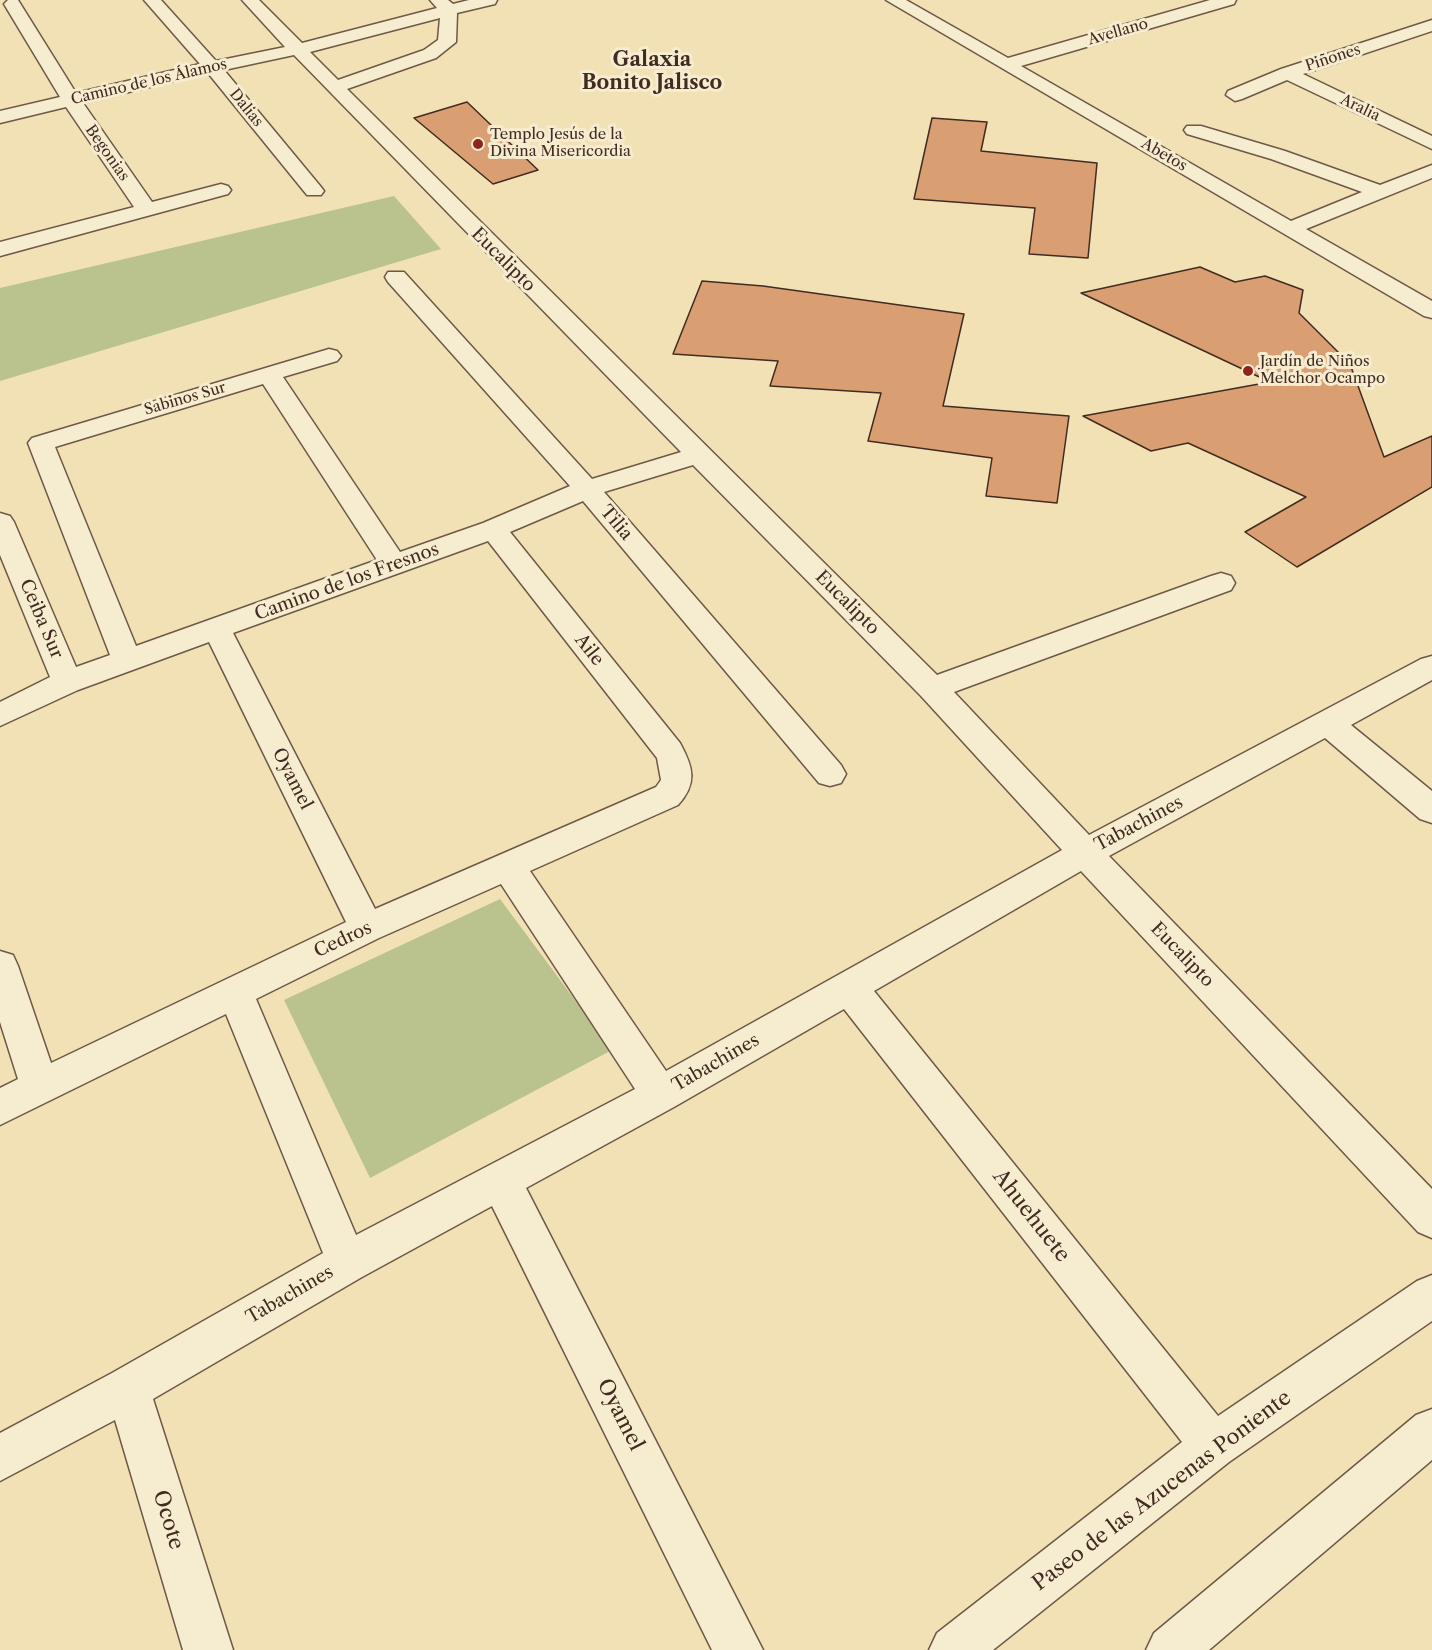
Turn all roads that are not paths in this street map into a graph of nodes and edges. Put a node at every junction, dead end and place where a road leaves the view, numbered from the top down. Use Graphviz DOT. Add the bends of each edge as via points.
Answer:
graph roads {
  1 [pos="33,0"];
  2 [pos="152,0"];
  3 [pos="250,0"];
  4 [pos="489,0"];
  5 [pos="1228,0"];
  6 [pos="900,1"];
  7 [pos="6,5"];
  8 [pos="444,5"];
  9 [pos="1432,25"];
  10 [pos="1411,32"];
  11 [pos="1432,41"];
  12 [pos="299,49"];
  13 [pos="1007,64"];
  14 [pos="212,67"];
  15 [pos="1287,73"];
  16 [pos="335,87"];
  17 [pos="1236,95"];
  18 [pos="71,100"];
  19 [pos="0,117"];
  20 [pos="1194,130"];
  21 [pos="1432,143"];
  22 [pos="1429,175"];
  23 [pos="221,190"];
  24 [pos="314,191"];
  25 [pos="1381,192"];
  26 [pos="146,209"];
  27 [pos="1291,228"];
  28 [pos="0,249"];
  29 [pos="396,278"];
  30 [pos="1432,312"];
  31 [pos="329,356"];
  32 [pos="269,374"];
  33 [pos="697,455"];
  34 [pos="587,489"];
  35 [pos="0,522"];
  36 [pos="493,529"];
  37 [pos="394,564"];
  38 [pos="1221,584"];
  39 [pos="217,629"];
  40 [pos="127,660"];
  41 [pos="1432,667"];
  42 [pos="68,682"];
  43 [pos="932,688"];
  44 [pos="0,715"];
  45 [pos="1328,723"];
  46 [pos="679,774"];
  47 [pos="830,774"];
  48 [pos="1432,810"];
  49 [pos="1085,853"];
  50 [pos="507,865"];
  51 [pos="367,928"];
  52 [pos="0,966"];
  53 [pos="849,987"];
  54 [pos="235,992"];
  55 [pos="40,1087"];
  56 [pos="660,1095"];
  57 [pos="0,1107"];
  58 [pos="501,1181"];
  59 [pos="1432,1218"];
  60 [pos="347,1262"];
  61 [pos="1432,1296"];
  62 [pos="128,1389"];
  63 [pos="1432,1431"];
  64 [pos="1213,1446"];
  65 [pos="0,1458"];
  66 [pos="1174,1649"];
  67 [pos="208,1650"];
  68 [pos="738,1650"];
  69 [pos="954,1650"];
  1 -- 7 [label="street"];
  2 -- 14 [label="street, Dalias"];
  3 -- 12 [label="street, Eucalipto"];
  4 -- 8 [label="street, Camino de los Álamos"];
  5 -- 13 [label="street, Avellano"];
  6 -- 13 [label="street, Abetos"];
  7 -- 18 [label="street, Begonias"];
  8 -- 12 [label="street, Camino de los Álamos"];
  8 -- 16 [label="street" via="447,42 430,54"];
  9 -- 10 [label="street, Piñones"];
  10 -- 11 [label="street"];
  10 -- 15 [label="street, Piñones"];
  12 -- 14 [label="street, Camino de los Álamos"];
  12 -- 16 [label="street, Eucalipto"];
  13 -- 27 [label="street, Abetos"];
  14 -- 18 [label="street, Camino de los Álamos"];
  14 -- 24 [label="street, Dalias"];
  15 -- 17 [label="street, Piñones"];
  15 -- 21 [label="street, Aralia"];
  16 -- 33 [label="street, Eucalipto"];
  18 -- 19 [label="street, Camino de los Álamos"];
  18 -- 26 [label="street, Begonias"];
  20 -- 25 [label="street"];
  22 -- 25 [label="street"];
  23 -- 26 [label="street"];
  25 -- 27 [label="street"];
  26 -- 28 [label="street"];
  27 -- 30 [label="street, Abetos"];
  29 -- 34 [label="street, Tilia"];
  31 -- 32 [label="street, Sabinos Sur"];
  32 -- 37 [label="street"];
  32 -- 40 [label="street, Sabinos Sur" via="41,443"];
  33 -- 34 [label="street, Camino de los Fresnos"];
  33 -- 43 [label="street, Eucalipto"];
  34 -- 36 [label="street, Camino de los Fresnos"];
  34 -- 47 [label="street, Tilia"];
  35 -- 42 [label="street, Ceiba Sur"];
  36 -- 37 [label="street, Camino de los Fresnos"];
  36 -- 46 [label="street, Aile" via="669,751"];
  37 -- 39 [label="street, Camino de los Fresnos"];
  38 -- 43 [label="street"];
  39 -- 40 [label="street, Camino de los Fresnos"];
  39 -- 51 [label="street, Oyamel"];
  40 -- 42 [label="street, Camino de los Fresnos"];
  41 -- 45 [label="street, Tabachines"];
  42 -- 44 [label="street, Camino de los Fresnos"];
  43 -- 49 [label="street, Eucalipto"];
  45 -- 48 [label="street"];
  45 -- 49 [label="street, Tabachines"];
  46 -- 50 [label="street, Cedros" via="676,787 667,796"];
  49 -- 53 [label="street, Tabachines"];
  49 -- 59 [label="street, Eucalipto"];
  50 -- 51 [label="street, Cedros"];
  50 -- 56 [label="street"];
  51 -- 54 [label="street, Cedros"];
  52 -- 55 [label="street"];
  53 -- 56 [label="street, Tabachines"];
  53 -- 64 [label="street, Ahuehuete"];
  54 -- 55 [label="street, Cedros"];
  54 -- 60 [label="street"];
  55 -- 57 [label="street, Cedros"];
  56 -- 58 [label="street, Tabachines"];
  58 -- 60 [label="street, Tabachines"];
  58 -- 68 [label="street, Oyamel"];
  60 -- 62 [label="street, Tabachines"];
  61 -- 64 [label="street, Paseo de las Azucenas Poniente"];
  62 -- 65 [label="street, Tabachines"];
  62 -- 67 [label="street, Ocote"];
  63 -- 66 [label="street"];
  64 -- 69 [label="street, Paseo de las Azucenas Poniente"];
}
